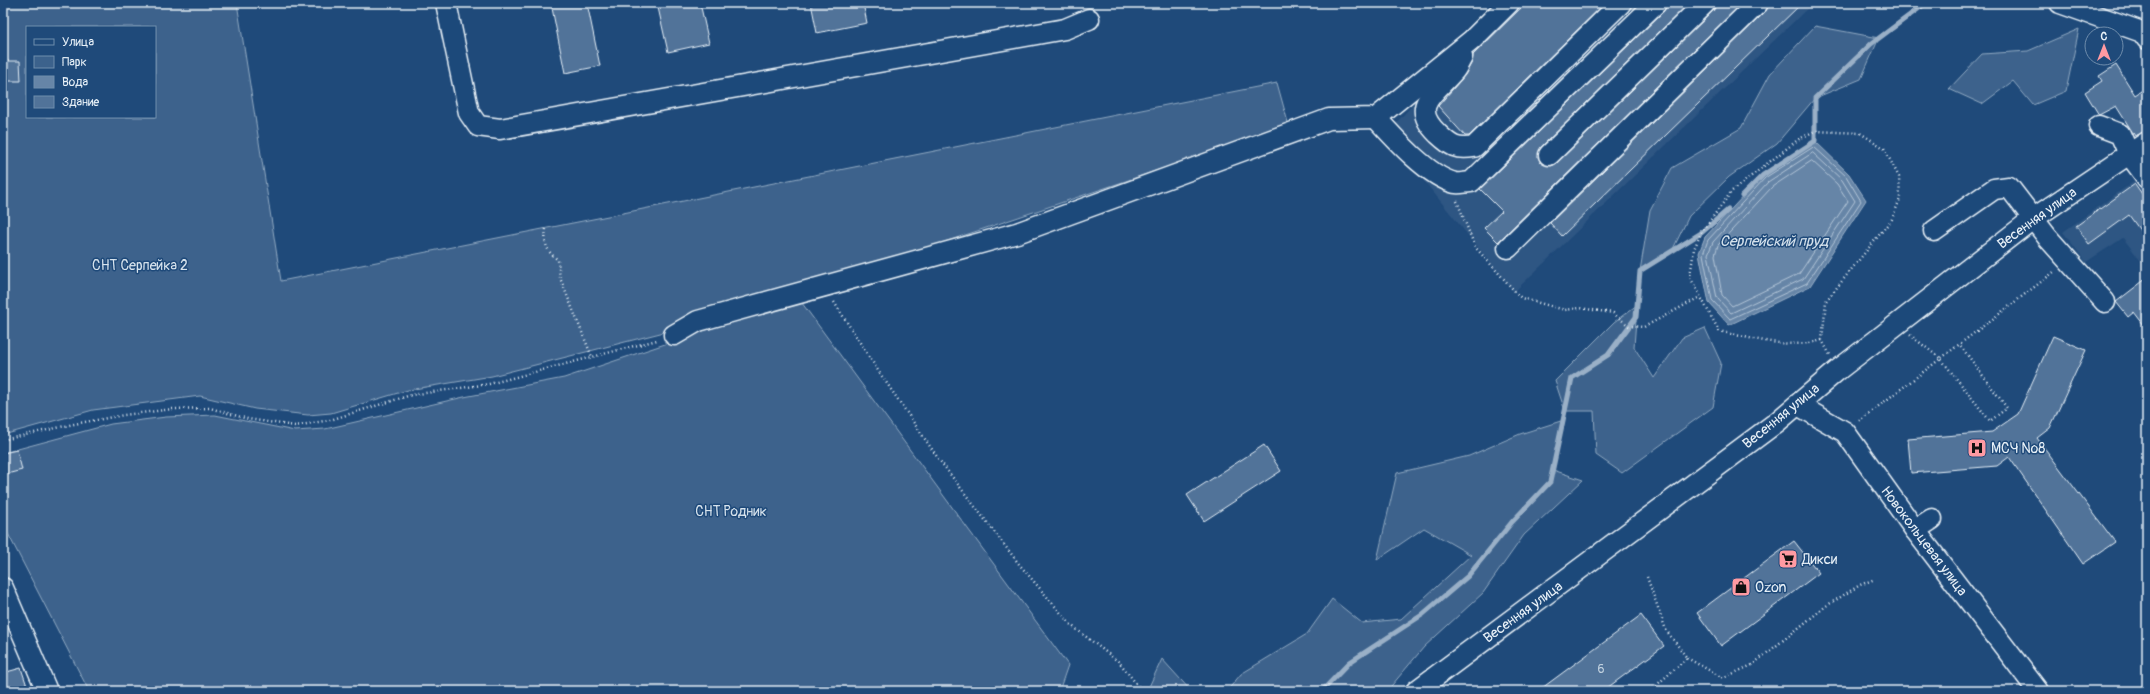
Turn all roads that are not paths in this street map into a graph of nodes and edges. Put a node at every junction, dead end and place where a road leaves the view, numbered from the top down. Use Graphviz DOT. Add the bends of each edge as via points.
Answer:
graph roads {
  1 [pos="446,3"];
  2 [pos="1509,3"];
  3 [pos="1621,3"];
  4 [pos="1656,3"];
  5 [pos="1706,3"];
  6 [pos="1758,3"];
  7 [pos="2060,3"];
  8 [pos="1089,19"];
  9 [pos="2147,39"];
  10 [pos="1472,40"];
  11 [pos="1376,118"];
  12 [pos="2099,126"];
  13 [pos="2147,142"];
  14 [pos="2129,154"];
  15 [pos="1549,155"];
  16 [pos="2147,178"];
  17 [pos="2034,218"];
  18 [pos="1934,232"];
  19 [pos="1508,248"];
  20 [pos="2105,302"];
  21 [pos="674,335"];
  22 [pos="1798,405"];
  23 [pos="1932,519"];
  24 [pos="1915,530"];
  25 [pos="3,588"];
  26 [pos="47,691"];
  27 [pos="1416,691"];
  28 [pos="2038,691"];
  1 -- 8 [label="street" via="469,113 478,126 500,129 1065,29"];
  2 -- 10 [label="street"];
  3 -- 10 [label="street" via="1474,147 1461,149 1448,144 1429,126 1425,110 1427,99 1454,71"];
  4 -- 11 [label="street" via="1471,182 1456,183 1437,176 1395,140"];
  5 -- 15 [label="street"];
  6 -- 19 [label="street"];
  7 -- 9 [label="street" via="2142,32"];
  10 -- 11 [label="street"];
  11 -- 21 [label="street" via="1329,118 1017,233 698,321"];
  12 -- 14 [label="street" via="2120,134"];
  13 -- 14 [label="street, Весенняя улица"];
  14 -- 16 [label="street"];
  14 -- 17 [label="street, Весенняя улица"];
  17 -- 18 [label="street" via="2009,188 2004,187 1994,189"];
  17 -- 20 [label="street"];
  17 -- 22 [label="street, Весенняя улица" via="1896,324"];
  22 -- 24 [label="street, Новокольцевая улица" via="1845,432"];
  22 -- 27 [label="street, Весенняя улица"];
  23 -- 24 [label="street"];
  24 -- 28 [label="street, Новокольцевая улица"];
  25 -- 26 [label="street"];
}
